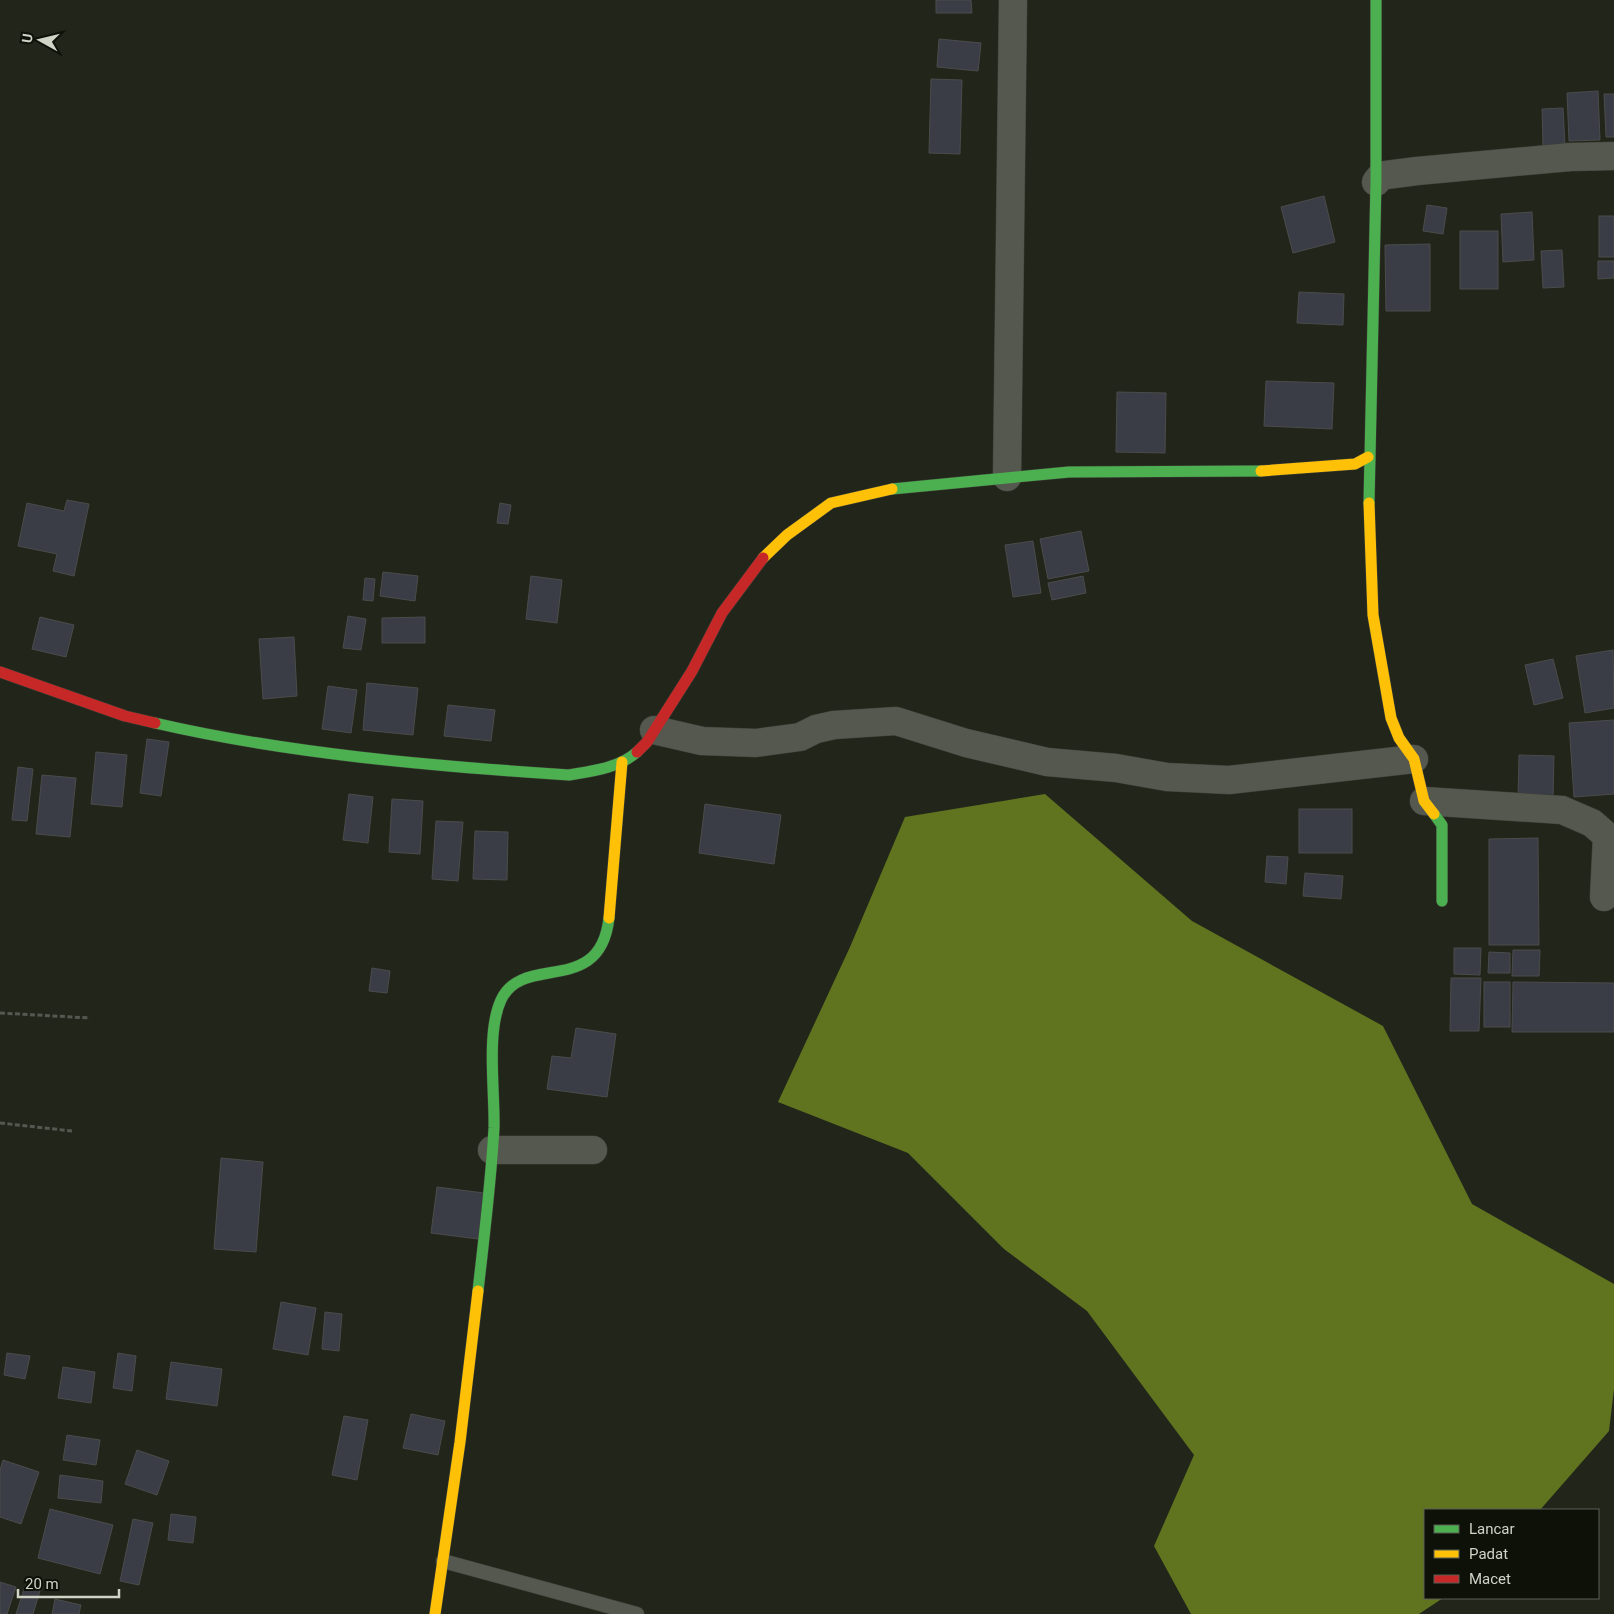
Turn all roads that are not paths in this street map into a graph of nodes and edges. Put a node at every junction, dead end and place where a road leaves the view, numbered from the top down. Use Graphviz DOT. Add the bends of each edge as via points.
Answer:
graph roads {
  1 [pos="1013,0"];
  2 [pos="1376,0"];
  3 [pos="1614,156"];
  4 [pos="1376,182"];
  5 [pos="1368,457"];
  6 [pos="1007,477"];
  7 [pos="0,672"];
  8 [pos="654,730"];
  9 [pos="1414,759"];
  10 [pos="622,762"];
  11 [pos="1424,801"];
  12 [pos="1604,897"];
  13 [pos="1442,901"];
  14 [pos="492,1150"];
  15 [pos="593,1150"];
  16 [pos="443,1561"];
  17 [pos="435,1614"];
  18 [pos="637,1614"];
  1 -- 6 [label="street"];
  2 -- 4 [label="street"];
  3 -- 4 [label="street" via="1417,171 1386,175"];
  4 -- 5 [label="street"];
  5 -- 6 [label="street" via="1355,464 1309,469 1069,472"];
  5 -- 9 [label="street" via="1373,615 1391,718 1398,738"];
  6 -- 8 [label="street" via="873,492 831,503 816,513 760,561 722,613 692,671"];
  7 -- 10 [label="street" via="125,716 217,738 403,761 538,773 593,771"];
  8 -- 9 [label="street" via="702,741 756,743 800,737 834,724 896,721 966,743 1047,762 1116,768 1167,777 1229,780"];
  8 -- 10 [label="street" via="641,748"];
  9 -- 11 [label="street"];
  10 -- 14 [label="street" via="609,921 604,941 595,956 576,967 515,982 504,991 495,1019"];
  11 -- 12 [label="street" via="1562,810 1592,823 1607,836"];
  11 -- 13 [label="street" via="1442,825"];
  14 -- 15 [label="street"];
  14 -- 16 [label="street" via="462,1438"];
  16 -- 17 [label="street"];
  16 -- 18 [label="lane"];
}
